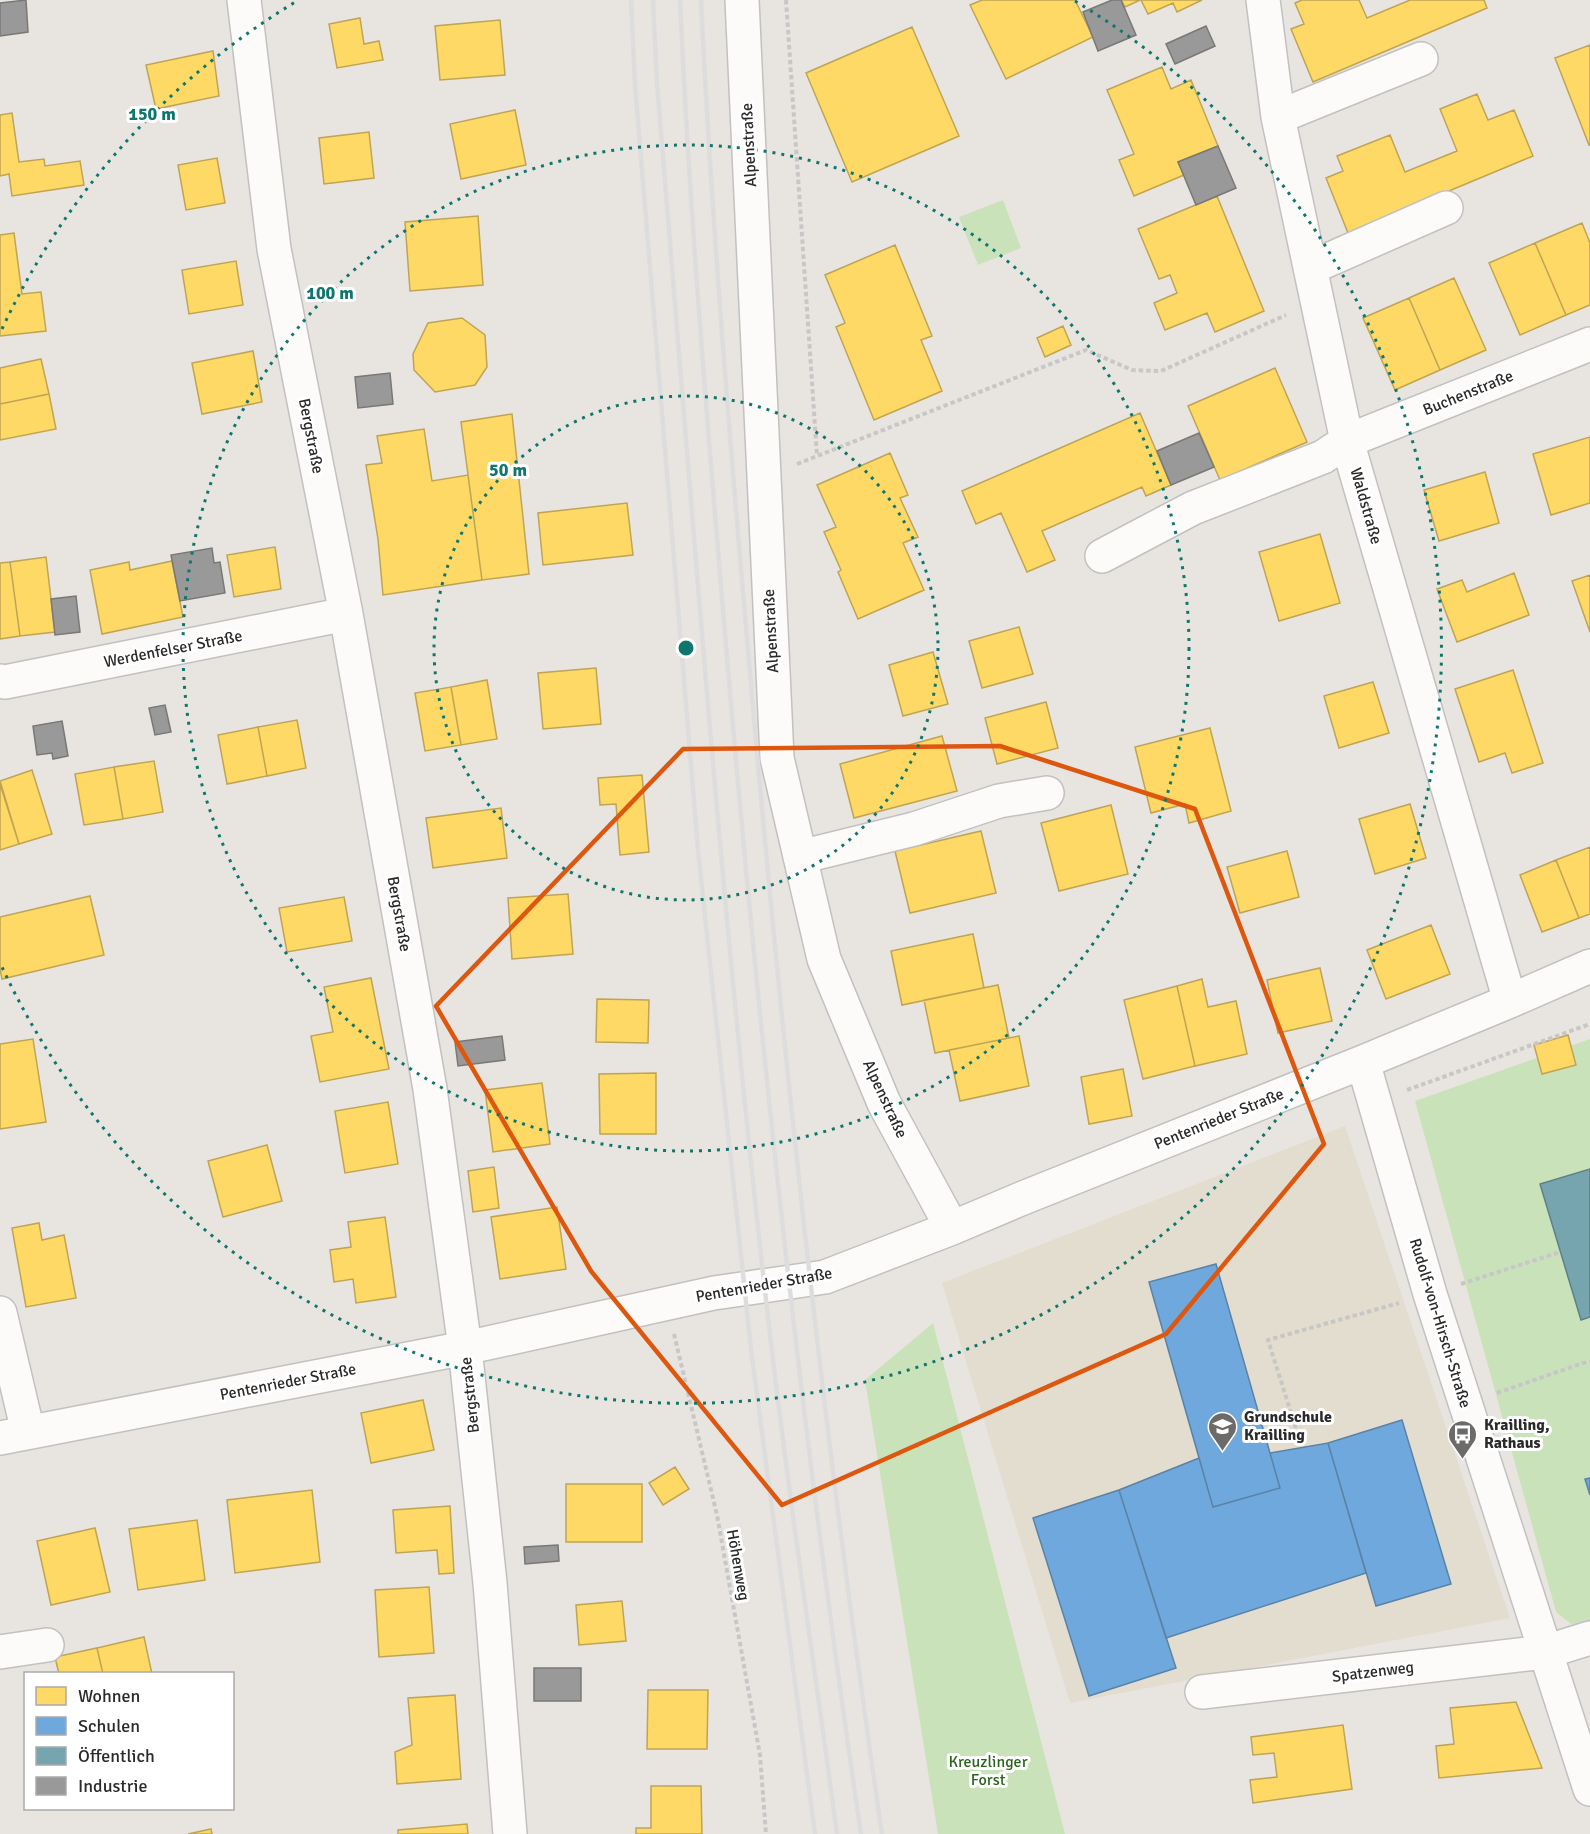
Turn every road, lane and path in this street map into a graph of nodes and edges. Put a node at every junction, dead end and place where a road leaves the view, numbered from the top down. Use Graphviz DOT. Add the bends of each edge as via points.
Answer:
graph roads {
  1 [pos="243,0"];
  2 [pos="786,0"];
  3 [pos="1263,0"];
  4 [pos="745,1"];
  5 [pos="1421,59"];
  6 [pos="1278,117"];
  7 [pos="1446,208"];
  8 [pos="1310,268"];
  9 [pos="1317,302"];
  10 [pos="1590,344"];
  11 [pos="1347,441"];
  12 [pos="817,456"];
  13 [pos="764,477"];
  14 [pos="1102,556"];
  15 [pos="346,614"];
  16 [pos="0,681"];
  17 [pos="1047,793"];
  18 [pos="800,857"];
  19 [pos="1590,966"];
  20 [pos="1510,1001"];
  21 [pos="1590,1024"];
  22 [pos="1363,1062"];
  23 [pos="1404,1090"];
  24 [pos="952,1228"];
  25 [pos="1560,1252"];
  26 [pos="1475,1279"];
  27 [pos="1430,1294"];
  28 [pos="670,1304"];
  29 [pos="0,1313"];
  30 [pos="465,1348"];
  31 [pos="1590,1362"];
  32 [pos="1465,1403"];
  33 [pos="14,1435"];
  34 [pos="1298,1435"];
  35 [pos="1590,1638"];
  36 [pos="47,1644"];
  37 [pos="0,1652"];
  38 [pos="1545,1652"];
  39 [pos="1202,1692"];
  40 [pos="1590,1789"];
  41 [pos="510,1834"];
  42 [pos="765,1834"];
  1 -- 15 [label="street, Bergstraße" via="274,249"];
  2 -- 12 [label="path"];
  3 -- 6 [label="street, Waldstraße"];
  4 -- 13 [label="street, Alpenstraße"];
  5 -- 6 [label="street"];
  6 -- 8 [label="street, Waldstraße"];
  7 -- 8 [label="street"];
  8 -- 9 [label="street, Waldstraße"];
  9 -- 11 [label="street, Waldstraße"];
  9 -- 12 [label="path" via="1161,370 1132,370 1086,350"];
  10 -- 11 [label="street, Buchenstraße"];
  11 -- 14 [label="street, Buchenstraße" via="1323,457 1192,508"];
  11 -- 20 [label="street, Waldstraße"];
  12 -- 13 [label="path"];
  13 -- 18 [label="street, Alpenstraße" via="777,758"];
  15 -- 16 [label="street, Werdenfelser Straße"];
  15 -- 30 [label="street, Bergstraße" via="430,1089"];
  17 -- 18 [label="street" via="999,801 914,829"];
  18 -- 24 [label="street, Alpenstraße" via="824,959 884,1103"];
  19 -- 20 [label="street, Pentenrieder Straße"];
  20 -- 22 [label="street, Pentenrieder Straße"];
  21 -- 23 [label="path"];
  22 -- 24 [label="street, Pentenrieder Straße"];
  22 -- 27 [label="street, Rudolf-von-Hirsch-Straße"];
  24 -- 28 [label="street, Pentenrieder Straße" via="825,1276 714,1293"];
  25 -- 26 [label="path"];
  27 -- 32 [label="street, Rudolf-von-Hirsch-Straße"];
  27 -- 34 [label="path" via="1268,1340"];
  28 -- 30 [label="street, Pentenrieder Straße"];
  28 -- 42 [label="path, Höhenweg" via="672,1328 721,1538 760,1755"];
  29 -- 33 [label="street"];
  30 -- 33 [label="street, Pentenrieder Straße"];
  30 -- 41 [label="street, Bergstraße" via="490,1583"];
  31 -- 32 [label="path"];
  32 -- 38 [label="street, Rudolf-von-Hirsch-Straße"];
  35 -- 38 [label="street, Spatzenweg"];
  36 -- 37 [label="street"];
  38 -- 39 [label="street, Spatzenweg"];
  38 -- 40 [label="street, Rudolf-von-Hirsch-Straße"];
}
